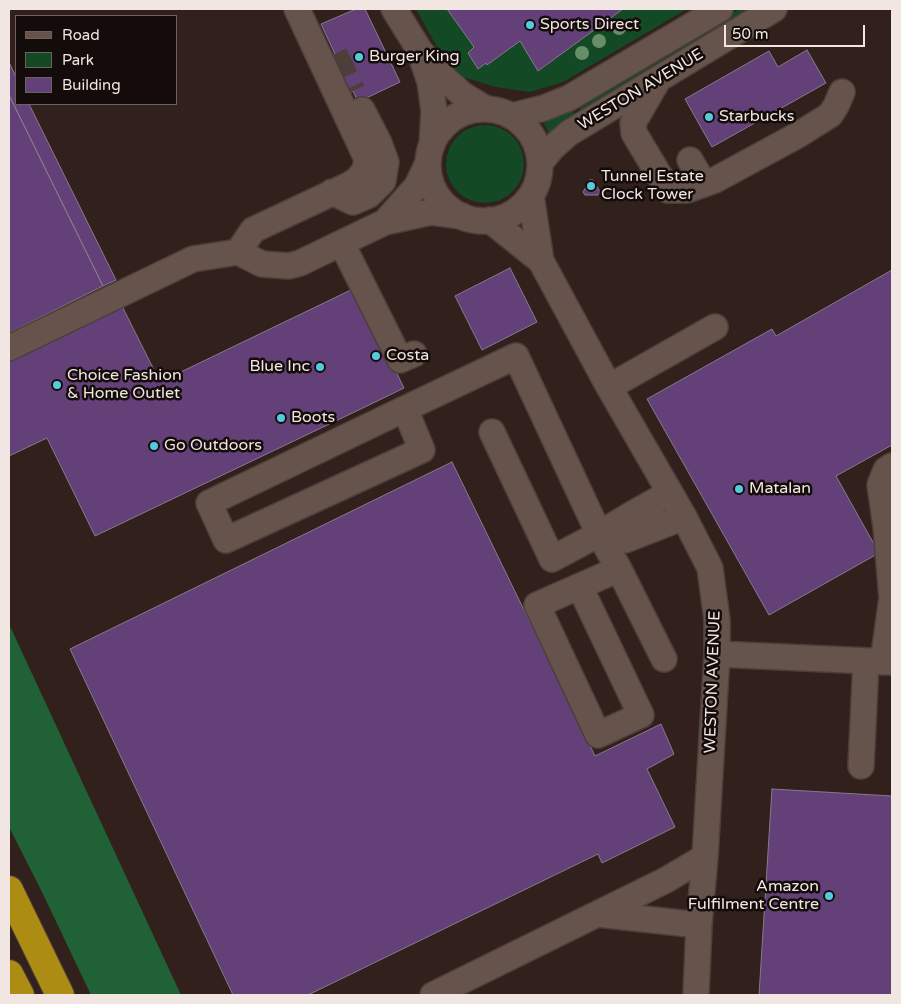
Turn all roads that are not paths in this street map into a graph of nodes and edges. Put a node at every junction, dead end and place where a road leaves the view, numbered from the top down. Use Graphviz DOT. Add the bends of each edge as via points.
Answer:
graph roads {
  1 [pos="297,9"];
  2 [pos="312,9"];
  3 [pos="394,9"];
  4 [pos="720,9"];
  5 [pos="774,9"];
  6 [pos="420,51"];
  7 [pos="335,54"];
  8 [pos="658,80"];
  9 [pos="353,91"];
  10 [pos="842,92"];
  11 [pos="486,109"];
  12 [pos="512,116"];
  13 [pos="430,154"];
  14 [pos="690,160"];
  15 [pos="540,163"];
  16 [pos="704,184"];
  17 [pos="332,192"];
  18 [pos="531,196"];
  19 [pos="462,216"];
  20 [pos="490,220"];
  21 [pos="385,222"];
  22 [pos="342,244"];
  23 [pos="238,252"];
  24 [pos="540,261"];
  25 [pos="715,327"];
  26 [pos="9,348"];
  27 [pos="414,354"];
  28 [pos="609,387"];
  29 [pos="405,409"];
  30 [pos="492,432"];
  31 [pos="892,466"];
  32 [pos="670,493"];
  33 [pos="684,517"];
  34 [pos="599,534"];
  35 [pos="619,569"];
  36 [pos="580,587"];
  37 [pos="717,654"];
  38 [pos="664,659"];
  39 [pos="881,662"];
  40 [pos="861,766"];
  41 [pos="706,857"];
  42 [pos="9,890"];
  43 [pos="597,914"];
  44 [pos="699,925"];
  45 [pos="9,974"];
  46 [pos="20,995"];
  47 [pos="60,995"];
  48 [pos="433,995"];
  49 [pos="696,995"];
  1 -- 17 [label="street" via="367,159 365,170 358,179"];
  2 -- 7 [label="street"];
  3 -- 6 [label="street"];
  4 -- 12 [label="street, WESTON AVENUE" via="569,98"];
  5 -- 8 [label="street, WESTON AVENUE"];
  6 -- 11 [label="street" via="463,95"];
  6 -- 13 [label="street" via="430,82 434,111"];
  8 -- 15 [label="street, WESTON AVENUE" via="569,133"];
  8 -- 16 [label="street" via="633,123 634,133 668,190 687,190"];
  9 -- 17 [label="street" via="386,162 383,181 369,195 353,202"];
  10 -- 16 [label="street" via="830,115"];
  11 -- 12 [label="street"];
  11 -- 13 [label="street" via="457,116 444,127"];
  12 -- 15 [label="street" via="531,134"];
  13 -- 19 [label="street" via="431,183 448,207"];
  13 -- 21 [label="street" via="417,186"];
  14 -- 16 [label="street"];
  15 -- 18 [label="street" via="539,178"];
  17 -- 23 [label="street" via="254,230"];
  18 -- 20 [label="street" via="514,212"];
  18 -- 24 [label="street, WESTON AVENUE"];
  19 -- 20 [label="street"];
  19 -- 21 [label="street" via="431,212"];
  20 -- 24 [label="street, WESTON AVENUE"];
  21 -- 22 [label="street"];
  22 -- 23 [label="street" via="289,266 262,264"];
  22 -- 27 [label="street" via="387,316 400,360"];
  23 -- 26 [label="street" via="193,259"];
  24 -- 28 [label="street, WESTON AVENUE"];
  25 -- 28 [label="street"];
  28 -- 32 [label="street, WESTON AVENUE"];
  29 -- 29 [label="street" via="422,450 226,540 209,503"];
  29 -- 34 [label="street" via="516,356"];
  30 -- 34 [label="street" via="552,559"];
  31 -- 39 [label="street" via="886,470 880,485 892,598"];
  32 -- 33 [label="street, WESTON AVENUE"];
  32 -- 34 [label="street"];
  33 -- 34 [label="street" via="625,540"];
  33 -- 37 [label="street, WESTON AVENUE" via="710,568 717,620"];
  34 -- 35 [label="street"];
  35 -- 36 [label="street"];
  35 -- 38 [label="street"];
  36 -- 36 [label="street" via="641,715 598,734 537,605"];
  37 -- 39 [label="street"];
  37 -- 41 [label="street, WESTON AVENUE"];
  39 -- 40 [label="street"];
  41 -- 43 [label="street"];
  41 -- 44 [label="street, WESTON AVENUE"];
  42 -- 47 [label="highway"];
  43 -- 44 [label="street"];
  43 -- 48 [label="street"];
  44 -- 49 [label="street, WESTON AVENUE"];
  45 -- 46 [label="highway"];
}
